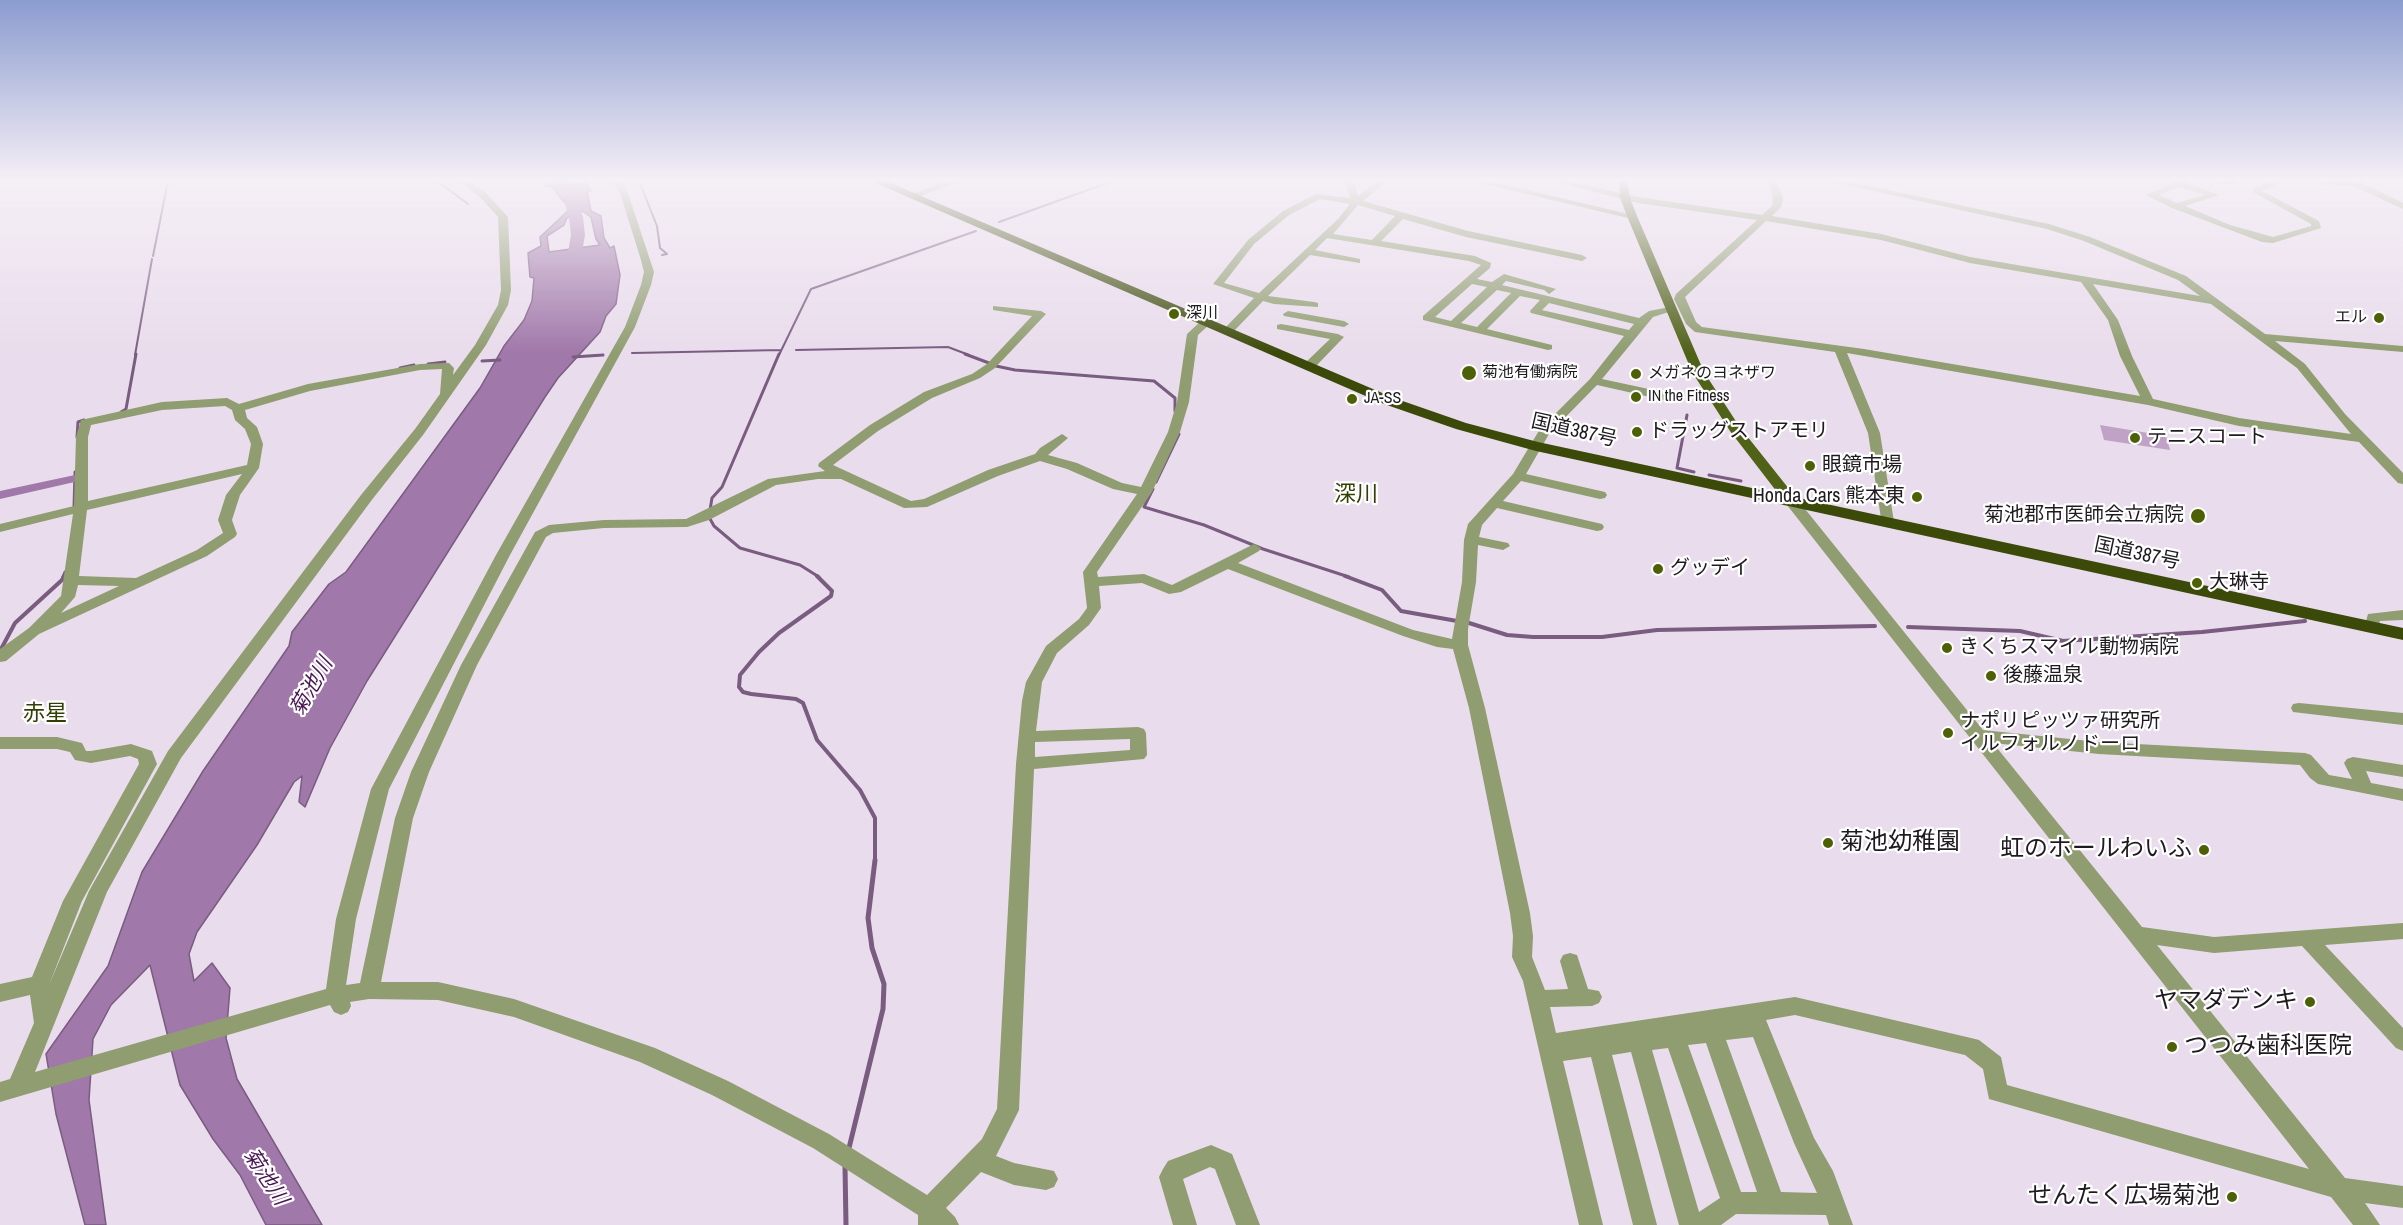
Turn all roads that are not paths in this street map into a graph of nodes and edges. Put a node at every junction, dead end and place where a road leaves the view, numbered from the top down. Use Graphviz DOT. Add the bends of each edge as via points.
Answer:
graph roads {
  1 [pos="504,238"];
  2 [pos="639,238"];
  3 [pos="1010,238"];
  4 [pos="1256,238"];
  5 [pos="1321,238"];
  6 [pos="1347,238"];
  7 [pos="1379,238"];
  8 [pos="1641,238"];
  9 [pos="1742,238"];
  10 [pos="1886,238"];
  11 [pos="2082,238"];
  12 [pos="2260,238"];
  13 [pos="2280,238"];
  14 [pos="1434,239"];
  15 [pos="1375,242"];
  16 [pos="1456,243"];
  17 [pos="1307,251"];
  18 [pos="1582,258"];
  19 [pos="1356,261"];
  20 [pos="2084,279"];
  21 [pos="1470,280"];
  22 [pos="1494,286"];
  23 [pos="1518,292"];
  24 [pos="1263,296"];
  25 [pos="1545,298"];
  26 [pos="1679,299"];
  27 [pos="2215,302"];
  28 [pos="1314,305"];
  29 [pos="1668,306"];
  30 [pos="997,308"];
  31 [pos="1353,313"];
  32 [pos="1288,314"];
  33 [pos="1206,322"];
  34 [pos="1641,322"];
  35 [pos="1344,324"];
  36 [pos="1453,325"];
  37 [pos="1281,327"];
  38 [pos="1228,331"];
  39 [pos="1479,331"];
  40 [pos="1630,334"];
  41 [pos="1335,337"];
  42 [pos="2262,337"];
  43 [pos="1548,347"];
  44 [pos="1840,349"];
  45 [pos="2403,349"];
  46 [pos="1308,366"];
  47 [pos="1594,381"];
  48 [pos="445,396"];
  49 [pos="1668,397"];
  50 [pos="2148,401"];
  51 [pos="238,408"];
  52 [pos="1062,438"];
  53 [pos="2361,439"];
  54 [pos="1536,446"];
  55 [pos="1040,457"];
  56 [pos="253,468"];
  57 [pos="840,475"];
  58 [pos="1518,476"];
  59 [pos="2403,480"];
  60 [pos="1145,492"];
  61 [pos="1600,495"];
  62 [pos="1792,501"];
  63 [pos="1495,503"];
  64 [pos="81,508"];
  65 [pos="1887,522"];
  66 [pos="1597,527"];
  67 [pos="0,528"];
  68 [pos="1471,540"];
  69 [pos="1503,546"];
  70 [pos="1254,548"];
  71 [pos="1227,564"];
  72 [pos="71,580"];
  73 [pos="1090,582"];
  74 [pos="141,583"];
  75 [pos="2403,615"];
  76 [pos="2372,628"];
  77 [pos="34,631"];
  78 [pos="2403,634"];
  79 [pos="1460,645"];
  80 [pos="0,657"];
  81 [pos="2299,708"];
  82 [pos="2403,719"];
  83 [pos="1976,735"];
  84 [pos="1027,737"];
  85 [pos="0,742"];
  86 [pos="1026,764"];
  87 [pos="2403,771"];
  88 [pos="2366,788"];
  89 [pos="2403,795"];
  90 [pos="2403,930"];
  91 [pos="2135,934"];
  92 [pos="2305,937"];
  93 [pos="1569,961"];
  94 [pos="39,984"];
  95 [pos="369,990"];
  96 [pos="0,993"];
  97 [pos="337,999"];
  98 [pos="1537,999"];
  99 [pos="44,1026"];
  100 [pos="1713,1033"];
  101 [pos="1675,1038"];
  102 [pos="1639,1042"];
  103 [pos="2403,1042"];
  104 [pos="1599,1047"];
  105 [pos="1548,1048"];
  106 [pos="9,1089"];
  107 [pos="978,1160"];
  108 [pos="1046,1179"];
  109 [pos="2338,1188"];
  110 [pos="2403,1197"];
  111 [pos="1733,1203"];
  112 [pos="1773,1203"];
  113 [pos="1837,1215"];
  114 [pos="929,1217"];
  115 [pos="947,1225"];
  116 [pos="1185,1225"];
  117 [pos="1248,1225"];
  118 [pos="1591,1225"];
  119 [pos="1646,1225"];
  120 [pos="1691,1225"];
  121 [pos="1700,1225"];
  122 [pos="2368,1225"];
  1 -- 48 [label="street" via="507,290 503,304"];
  2 -- 97 [label="street" via="649,272 630,327 503,555 380,789 346,919"];
  3 -- 33 [label="highway, 国道387号"];
  4 -- 24 [label="street" via="1218,284"];
  5 -- 17 [label="street"];
  6 -- 15 [label="street"];
  7 -- 15 [label="street"];
  8 -- 29 [label="main road"];
  9 -- 26 [label="street"];
  10 -- 20 [label="street" via="1970,260"];
  11 -- 27 [label="street" via="2167,270"];
  12 -- 13 [label="street"];
  14 -- 15 [label="street"];
  14 -- 16 [label="street"];
  14 -- 16 [label="street"];
  16 -- 18 [label="street"];
  16 -- 21 [label="street" via="1486,262"];
  17 -- 19 [label="street"];
  17 -- 24 [label="street"];
  20 -- 27 [label="street"];
  20 -- 50 [label="street" via="2113,320"];
  21 -- 22 [label="street"];
  21 -- 36 [label="street" via="1427,318"];
  22 -- 23 [label="street"];
  22 -- 25 [label="street" via="1504,278 1551,289"];
  22 -- 36 [label="street"];
  23 -- 25 [label="street"];
  23 -- 39 [label="street"];
  24 -- 28 [label="street" via="1274,301"];
  24 -- 38 [label="street"];
  25 -- 34 [label="street"];
  25 -- 40 [label="street" via="1535,311"];
  26 -- 29 [label="street"];
  26 -- 44 [label="street" via="1691,324 1699,330"];
  27 -- 42 [label="street"];
  29 -- 34 [label="street"];
  29 -- 62 [label="main road" via="1710,395"];
  30 -- 57 [label="street" via="1041,314 997,362 981,373 928,395 826,462 824,466"];
  31 -- 35 [label="street"];
  32 -- 35 [label="street"];
  33 -- 38 [label="highway, 国道387号"];
  33 -- 60 [label="street" via="1193,334 1178,420"];
  34 -- 40 [label="street"];
  35 -- 41 [label="street"];
  36 -- 39 [label="street"];
  37 -- 41 [label="street"];
  38 -- 46 [label="highway, 国道387号"];
  39 -- 43 [label="street"];
  40 -- 47 [label="street"];
  41 -- 46 [label="street"];
  42 -- 45 [label="street"];
  42 -- 53 [label="street" via="2301,366"];
  44 -- 50 [label="street"];
  44 -- 65 [label="street" via="1874,433"];
  46 -- 54 [label="highway, 国道387号" via="1422,413"];
  47 -- 49 [label="street"];
  47 -- 54 [label="street" via="1544,432"];
  48 -- 51 [label="street" via="445,365 358,377"];
  48 -- 99 [label="street" via="174,755 98,891"];
  50 -- 53 [label="street" via="2239,422"];
  51 -- 56 [label="street" via="241,420 251,427 256,444"];
  51 -- 64 [label="street" via="227,402 162,406 85,423"];
  52 -- 55 [label="street"];
  53 -- 59 [label="street"];
  54 -- 58 [label="street"];
  54 -- 62 [label="highway, 国道387号"];
  55 -- 57 [label="street" via="993,472 919,505 904,503"];
  55 -- 60 [label="street"];
  56 -- 64 [label="street"];
  56 -- 74 [label="street" via="233,495 225,520 230,534 202,554"];
  57 -- 95 [label="street" via="772,482 709,515 681,524 604,524 549,529 540,535 460,684 417,781 404,818"];
  58 -- 61 [label="street"];
  58 -- 63 [label="street"];
  60 -- 73 [label="street" via="1090,572"];
  62 -- 65 [label="highway, 国道387号"];
  62 -- 83 [label="street"];
  63 -- 66 [label="street"];
  63 -- 68 [label="street" via="1475,524"];
  64 -- 67 [label="street"];
  64 -- 72 [label="street"];
  65 -- 76 [label="highway, 国道387号"];
  68 -- 69 [label="street"];
  68 -- 79 [label="street"];
  70 -- 71 [label="street"];
  71 -- 73 [label="street" via="1169,590 1144,578"];
  71 -- 79 [label="street" via="1408,633"];
  72 -- 74 [label="street"];
  72 -- 77 [label="street" via="68,597"];
  73 -- 84 [label="street" via="1094,603 1090,615 1052,650 1036,674"];
  74 -- 77 [label="street"];
  75 -- 76 [label="street" via="2373,617"];
  76 -- 78 [label="highway, 国道387号"];
  77 -- 80 [label="street"];
  79 -- 98 [label="street" via="1520,914 1522,957"];
  81 -- 82 [label="street"];
  83 -- 88 [label="street" via="2099,748 2305,759 2324,780"];
  83 -- 91 [label="street"];
  84 -- 86 [label="street"];
  84 -- 86 [label="street" via="1138,733 1138,755"];
  85 -- 94 [label="street" via="57,743 76,747 81,756 130,750 146,755 148,764 73,901"];
  86 -- 107 [label="street" via="1008,1110"];
  87 -- 88 [label="street" via="2353,763"];
  88 -- 89 [label="street"];
  90 -- 92 [label="street"];
  91 -- 92 [label="street" via="2214,945"];
  91 -- 109 [label="street"];
  92 -- 103 [label="street"];
  93 -- 98 [label="street" via="1586,997"];
  94 -- 96 [label="street"];
  94 -- 99 [label="street"];
  95 -- 97 [label="street"];
  95 -- 114 [label="street" via="438,991 484,1000 647,1055 821,1141"];
  97 -- 106 [label="street"];
  98 -- 105 [label="street"];
  99 -- 106 [label="street"];
  100 -- 101 [label="street"];
  100 -- 112 [label="street"];
  100 -- 113 [label="street" via="1760,1027"];
  101 -- 102 [label="street"];
  101 -- 111 [label="street"];
  102 -- 104 [label="street"];
  102 -- 120 [label="street"];
  104 -- 105 [label="street"];
  104 -- 119 [label="street"];
  105 -- 109 [label="street" via="1795,1006 1971,1047 1993,1064 1997,1092"];
  105 -- 118 [label="street"];
  107 -- 108 [label="street" via="1014,1174"];
  107 -- 114 [label="street"];
  109 -- 110 [label="street"];
  109 -- 122 [label="street"];
  111 -- 112 [label="street"];
  111 -- 121 [label="street"];
  112 -- 113 [label="street"];
  114 -- 115 [label="street"];
  116 -- 117 [label="street" via="1171,1177 1176,1170 1211,1156 1224,1162"];
}
